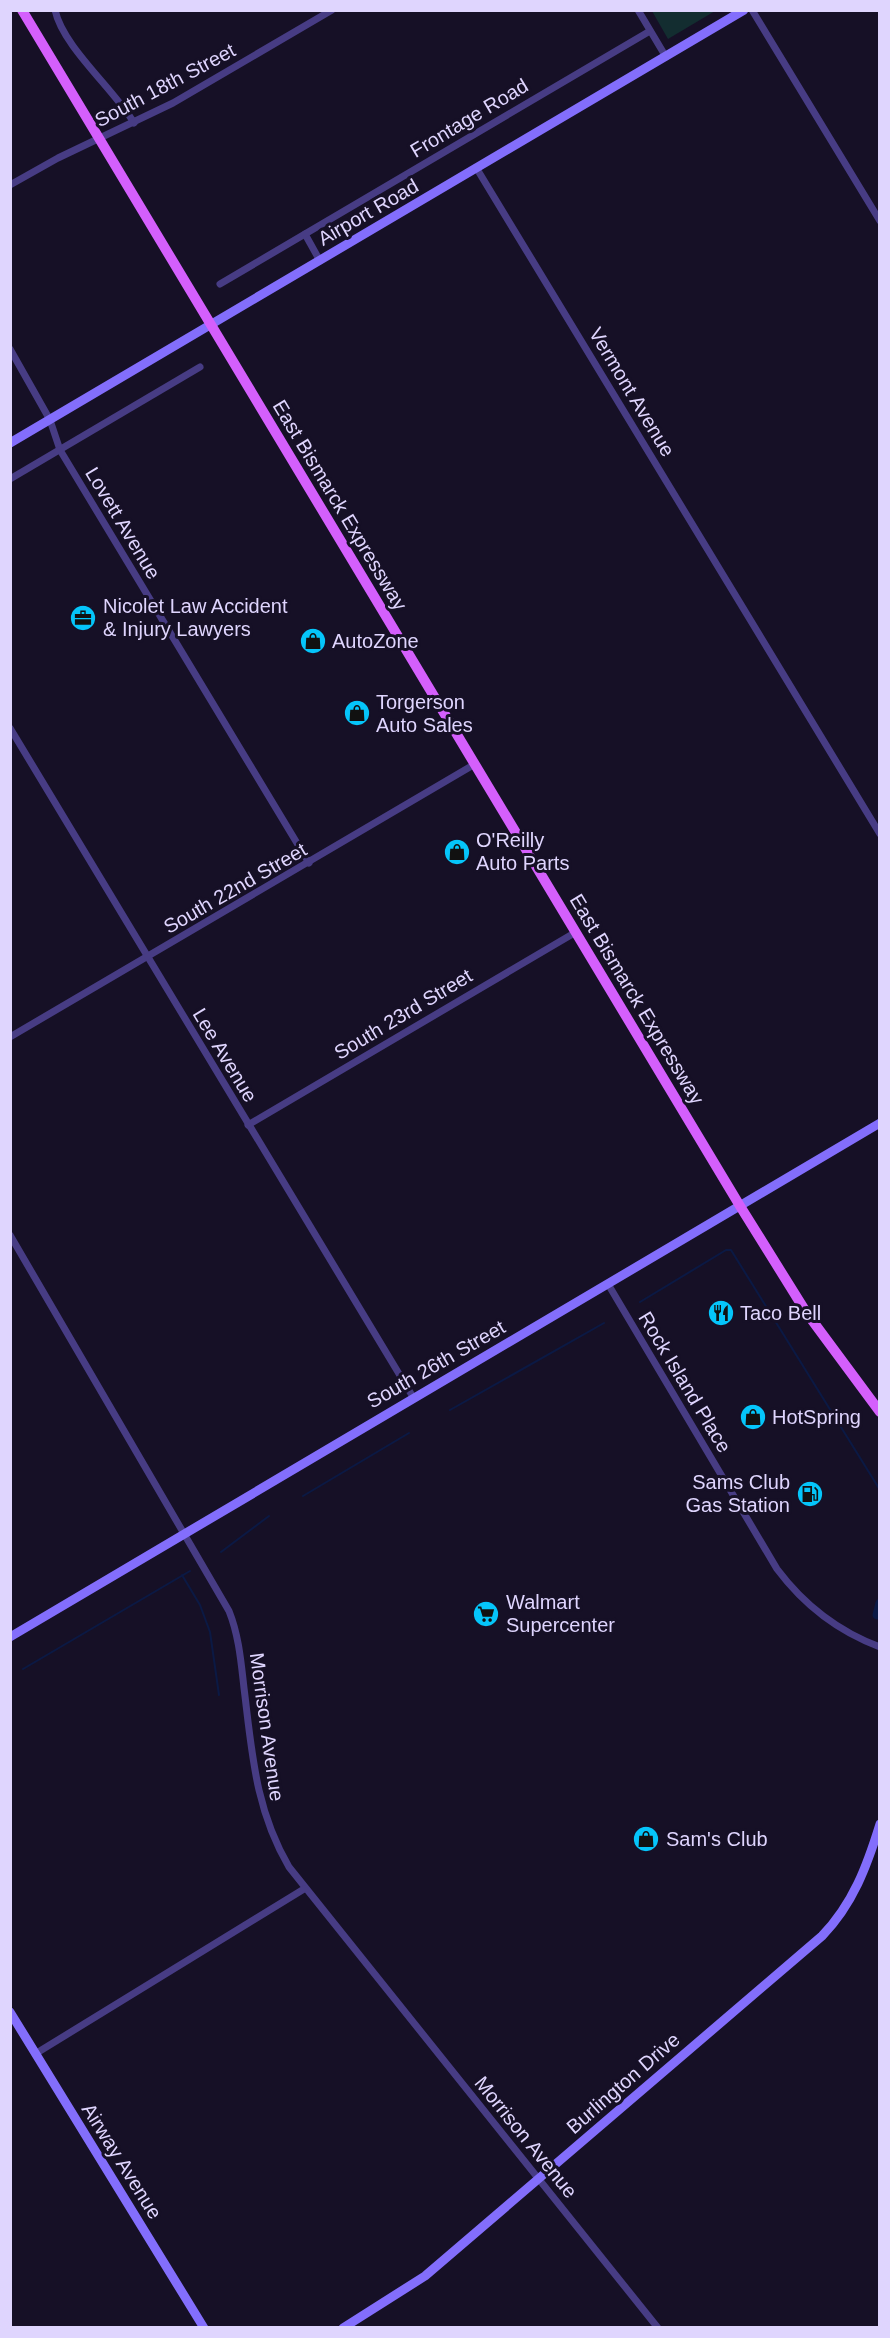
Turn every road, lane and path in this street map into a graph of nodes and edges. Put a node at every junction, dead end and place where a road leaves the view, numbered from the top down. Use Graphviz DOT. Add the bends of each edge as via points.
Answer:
graph roads {
  1 [pos="22,10"];
  2 [pos="55,10"];
  3 [pos="332,10"];
  4 [pos="638,10"];
  5 [pos="744,10"];
  6 [pos="752,10"];
  7 [pos="650,31"];
  8 [pos="666,57"];
  9 [pos="134,123"];
  10 [pos="99,138"];
  11 [pos="477,168"];
  12 [pos="10,184"];
  13 [pos="879,221"];
  14 [pos="305,234"];
  15 [pos="320,261"];
  16 [pos="220,284"];
  17 [pos="211,325"];
  18 [pos="10,349"];
  19 [pos="200,367"];
  20 [pos="50,420"];
  21 [pos="10,443"];
  22 [pos="60,450"];
  23 [pos="10,479"];
  24 [pos="10,728"];
  25 [pos="475,764"];
  26 [pos="879,834"];
  27 [pos="309,864"];
  28 [pos="576,932"];
  29 [pos="148,957"];
  30 [pos="10,1037"];
  31 [pos="879,1123"];
  32 [pos="248,1125"];
  33 [pos="740,1206"];
  34 [pos="10,1235"];
  35 [pos="608,1284"];
  36 [pos="414,1397"];
  37 [pos="879,1412"];
  38 [pos="186,1533"];
  39 [pos="10,1637"];
  40 [pos="879,1647"];
  41 [pos="879,1824"];
  42 [pos="304,1889"];
  43 [pos="10,2012"];
  44 [pos="35,2054"];
  45 [pos="539,2180"];
  46 [pos="204,2328"];
  47 [pos="343,2328"];
  48 [pos="658,2328"];
  1 -- 10 [label="main road, East Bismarck Expressway"];
  2 -- 9 [label="street" via="81,56 115,93"];
  3 -- 9 [label="street, South 18th Street"];
  4 -- 7 [label="street"];
  5 -- 8 [label="street, Airport Road"];
  6 -- 13 [label="street"];
  7 -- 8 [label="street"];
  7 -- 14 [label="street, Frontage Road"];
  8 -- 11 [label="street, Airport Road"];
  9 -- 10 [label="street, South 18th Street"];
  10 -- 12 [label="street, South 18th Street"];
  10 -- 17 [label="main road, East Bismarck Expressway"];
  11 -- 15 [label="street, Airport Road"];
  11 -- 26 [label="street, Vermont Avenue"];
  14 -- 15 [label="street"];
  14 -- 16 [label="street, Frontage Road"];
  15 -- 17 [label="street, Airport Road"];
  17 -- 20 [label="street, Airport Road"];
  17 -- 25 [label="main road, East Bismarck Expressway"];
  18 -- 20 [label="street, Lovett Avenue"];
  19 -- 22 [label="street"];
  20 -- 21 [label="street, Airport Road"];
  20 -- 22 [label="street, Lovett Avenue"];
  22 -- 23 [label="street"];
  22 -- 27 [label="street, Lovett Avenue"];
  24 -- 29 [label="street, Lee Avenue"];
  25 -- 27 [label="street, South 22nd Street"];
  25 -- 28 [label="main road, East Bismarck Expressway"];
  27 -- 29 [label="street, South 22nd Street"];
  28 -- 32 [label="street, South 23rd Street"];
  28 -- 33 [label="main road, East Bismarck Expressway"];
  29 -- 30 [label="street, South 22nd Street"];
  29 -- 32 [label="street, Lee Avenue"];
  31 -- 33 [label="street, South 26th Street"];
  32 -- 36 [label="street, Lee Avenue"];
  33 -- 35 [label="street, South 26th Street"];
  33 -- 37 [label="main road, East Bismarck Expressway" via="815,1326"];
  34 -- 38 [label="street, Morrison Avenue"];
  35 -- 36 [label="street, South 26th Street"];
  35 -- 40 [label="street, Rock Island Place" via="777,1569 824,1617"];
  36 -- 38 [label="street, South 26th Street"];
  38 -- 39 [label="street, South 26th Street"];
  38 -- 42 [label="street, Morrison Avenue" via="232,1618 264,1815 278,1849"];
  41 -- 45 [label="street, Burlington Drive" via="854,1893 822,1936"];
  42 -- 44 [label="street"];
  42 -- 45 [label="street, Morrison Avenue"];
  43 -- 44 [label="street, Airway Avenue"];
  44 -- 46 [label="street, Airway Avenue"];
  45 -- 47 [label="street, Burlington Drive" via="417,2282"];
  45 -- 48 [label="street, Morrison Avenue"];
}
